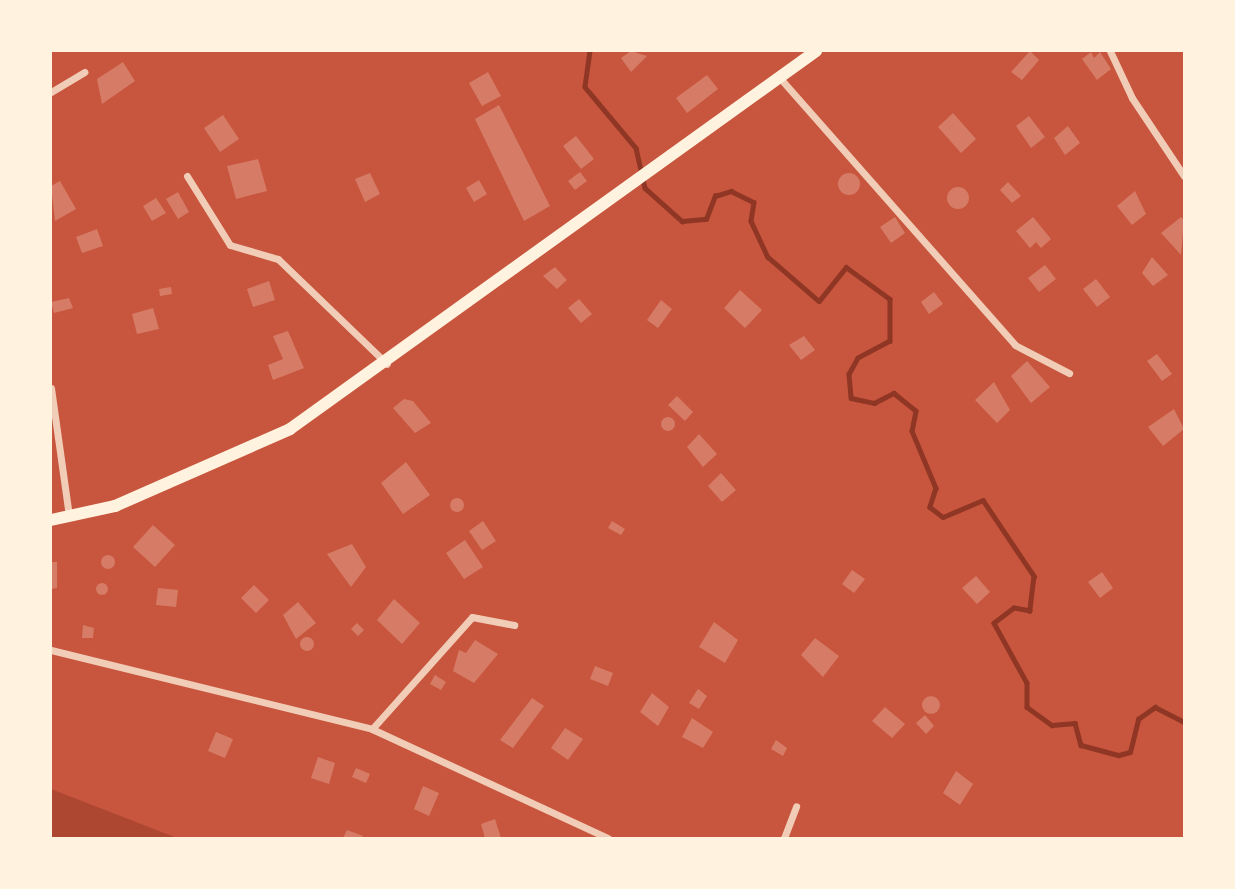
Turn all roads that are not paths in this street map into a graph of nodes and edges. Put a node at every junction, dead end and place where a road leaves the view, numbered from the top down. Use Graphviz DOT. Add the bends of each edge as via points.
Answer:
graph roads {
  1 [pos="816,51"];
  2 [pos="1110,51"];
  3 [pos="84,72"];
  4 [pos="779,76"];
  5 [pos="51,92"];
  6 [pos="187,176"];
  7 [pos="1184,176"];
  8 [pos="387,364"];
  9 [pos="1069,373"];
  10 [pos="51,388"];
  11 [pos="69,516"];
  12 [pos="51,520"];
  13 [pos="514,625"];
  14 [pos="51,650"];
  15 [pos="372,729"];
  16 [pos="796,806"];
  17 [pos="608,838"];
  18 [pos="784,838"];
  1 -- 4 [label="main road"];
  2 -- 7 [label="street" via="1132,98"];
  3 -- 5 [label="street"];
  4 -- 8 [label="main road"];
  4 -- 9 [label="street" via="1015,345"];
  6 -- 8 [label="street" via="230,245 278,259"];
  8 -- 11 [label="main road" via="290,429 115,506"];
  10 -- 11 [label="street"];
  11 -- 12 [label="main road"];
  13 -- 15 [label="street" via="472,617"];
  14 -- 15 [label="street"];
  15 -- 17 [label="street"];
  16 -- 18 [label="street"];
}
